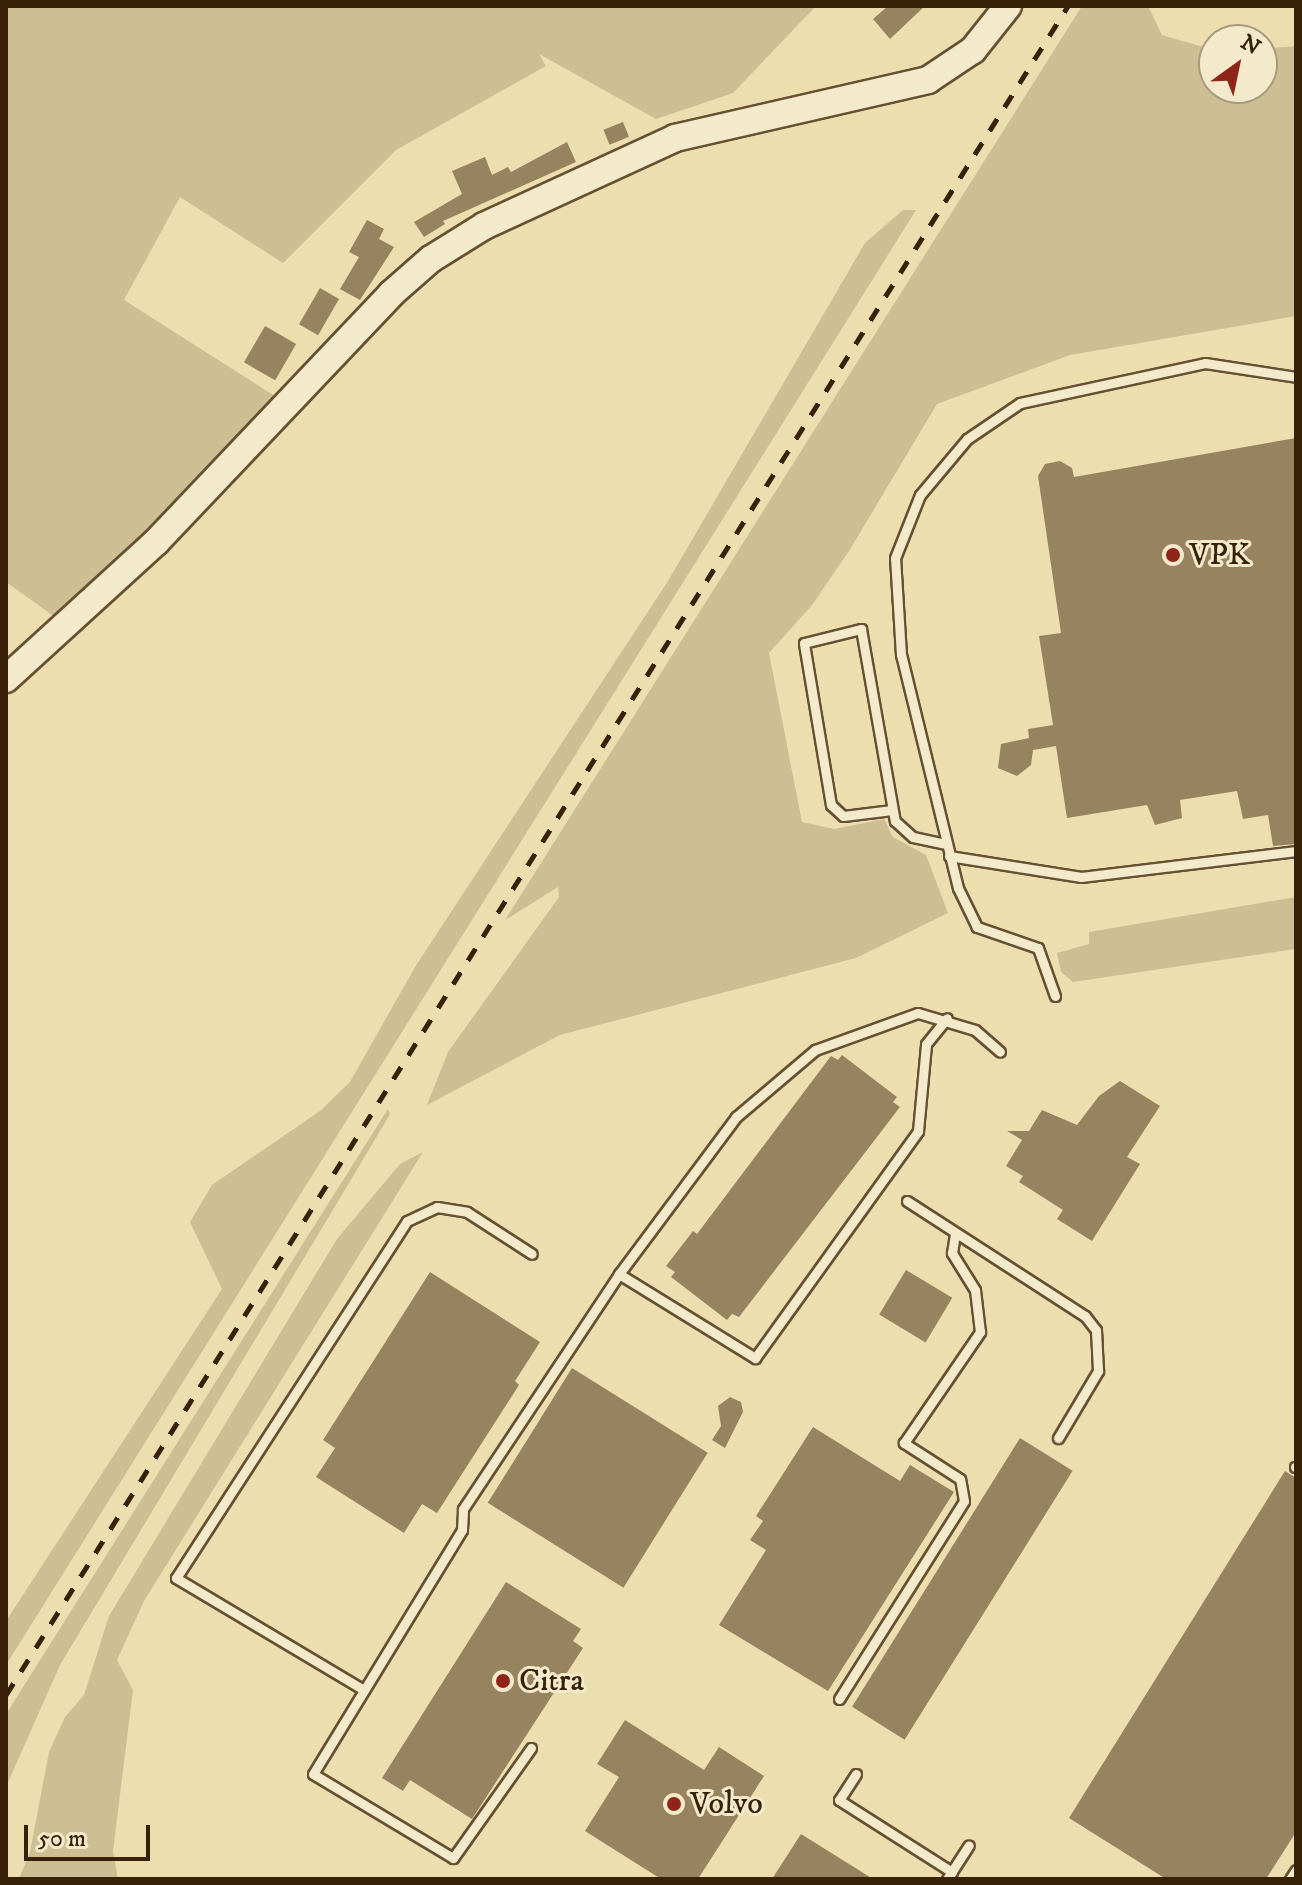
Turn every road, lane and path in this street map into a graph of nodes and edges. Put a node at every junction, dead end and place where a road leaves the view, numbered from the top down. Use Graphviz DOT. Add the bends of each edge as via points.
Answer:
graph roads {
  1 [pos="1008,6"];
  2 [pos="1296,377"];
  3 [pos="6,679"];
  4 [pos="892,810"];
  5 [pos="946,844"];
  6 [pos="1296,851"];
  7 [pos="949,856"];
  8 [pos="1055,996"];
  9 [pos="947,1018"];
  10 [pos="1000,1052"];
  11 [pos="907,1201"];
  12 [pos="955,1234"];
  13 [pos="532,1254"];
  14 [pos="619,1274"];
  15 [pos="1058,1438"];
  16 [pos="364,1690"];
  17 [pos="839,1699"];
  18 [pos="531,1748"];
  19 [pos="856,1774"];
  20 [pos="969,1845"];
  21 [pos="1296,1870"];
  22 [pos="950,1875"];
  23 [pos="1290,1879"];
  1 -- 3 [label="street" via="973,50 928,80 675,138 484,226 431,259 156,542"];
  2 -- 5 [label="lane" via="1205,363 1020,403 967,439 920,495 895,558 901,655"];
  4 -- 4 [label="lane" via="861,629 804,643 831,805 843,816"];
  4 -- 5 [label="lane" via="895,821 913,837"];
  5 -- 7 [label="lane"];
  6 -- 7 [label="lane" via="1081,877"];
  7 -- 8 [label="lane" via="970,919 987,934 1038,948"];
  9 -- 10 [label="lane" via="975,1030"];
  9 -- 14 [label="lane" via="918,1013 815,1050 736,1117"];
  9 -- 14 [label="lane" via="926,1044 918,1131 755,1358"];
  11 -- 12 [label="lane"];
  12 -- 15 [label="lane" via="1085,1316 1096,1330 1098,1371"];
  12 -- 17 [label="lane" via="952,1253 975,1290 980,1332 904,1443 960,1479 964,1501"];
  13 -- 16 [label="lane" via="467,1212 437,1207 407,1221 176,1578"];
  14 -- 16 [label="lane" via="463,1509 462,1530"];
  16 -- 18 [label="lane" via="313,1774 453,1858"];
  19 -- 22 [label="lane" via="839,1800"];
  20 -- 22 [label="lane"];
  21 -- 23 [label="lane"];
}
